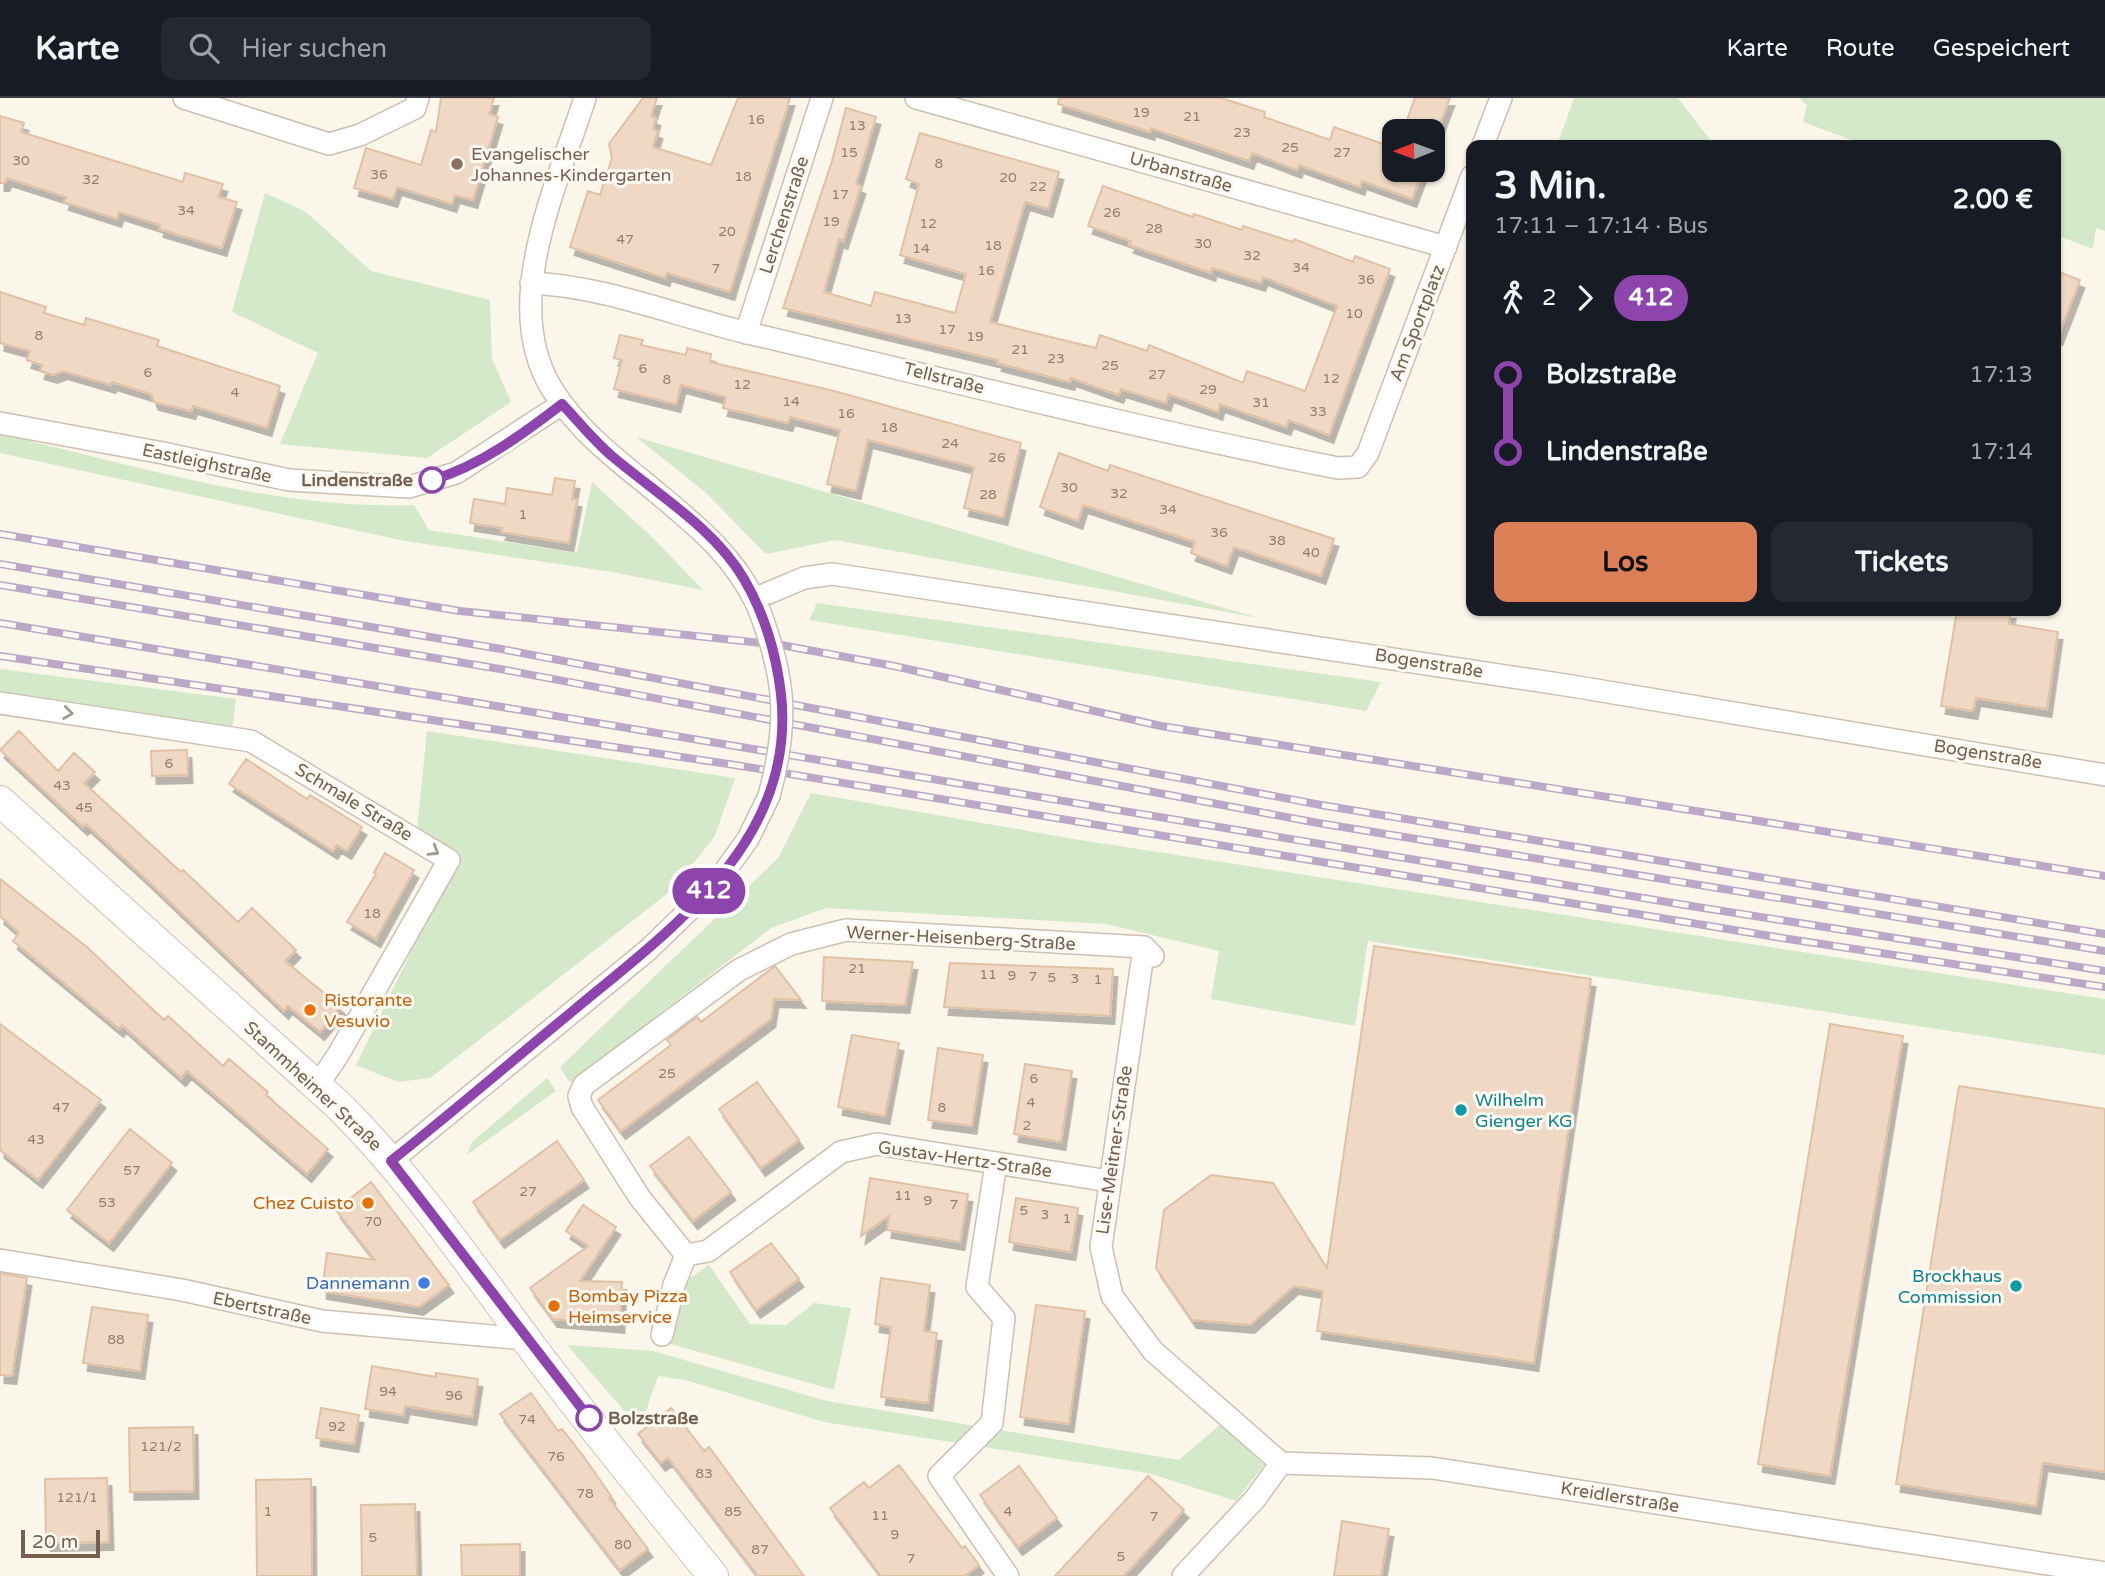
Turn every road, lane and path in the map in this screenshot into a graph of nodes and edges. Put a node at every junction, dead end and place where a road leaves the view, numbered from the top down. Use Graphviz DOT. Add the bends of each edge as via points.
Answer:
graph roads {
  1 [pos="184,98"];
  2 [pos="418,98"];
  3 [pos="585,98"];
  4 [pos="822,98"];
  5 [pos="916,98"];
  6 [pos="1501,98"];
  7 [pos="1485,140"];
  8 [pos="1466,192"];
  9 [pos="1446,247"];
  10 [pos="531,283"];
  11 [pos="746,333"];
  12 [pos="562,404"];
  13 [pos="0,423"];
  14 [pos="1358,467"];
  15 [pos="756,603"];
  16 [pos="0,704"];
  17 [pos="2105,775"];
  18 [pos="0,801"];
  19 [pos="1148,951"];
  20 [pos="317,1086"];
  21 [pos="391,1161"];
  22 [pos="996,1163"];
  23 [pos="1109,1181"];
  24 [pos="686,1255"];
  25 [pos="0,1260"];
  26 [pos="662,1335"];
  27 [pos="526,1339"];
  28 [pos="1281,1463"];
  29 [pos="2105,1573"];
  30 [pos="713,1576"];
  31 [pos="1009,1576"];
  32 [pos="1183,1576"];
  1 -- 2 [label="street" via="329,144 360,135 415,108"];
  3 -- 10 [label="street"];
  4 -- 11 [label="street, Lerchenstraße"];
  5 -- 9 [label="street, Urbanstraße"];
  6 -- 7 [label="street"];
  8 -- 9 [label="street, Am Sportplatz"];
  9 -- 14 [label="street, Am Sportplatz" via="1368,453"];
  10 -- 11 [label="street, Tellstraße" via="568,285"];
  10 -- 12 [label="street" via="535,345 541,367"];
  11 -- 14 [label="street, Tellstraße" via="1193,439 1338,468"];
  12 -- 13 [label="street, Eastleighstraße" via="456,473 409,487 289,480"];
  12 -- 15 [label="street" via="610,455 725,553"];
  15 -- 17 [label="street, Bogenstraße" via="804,578 832,574 1349,650"];
  15 -- 21 [label="street, bridge" via="776,655 783,712 780,753 769,796 748,839 714,886 649,950"];
  16 -- 20 [label="street, Schmale Straße, one-way" via="251,741 449,860"];
  18 -- 20 [label="main road, Stammheimer Straße"];
  19 -- 23 [label="street, Lise-Meitner-Straße"];
  19 -- 24 [label="street, Werner-Heisenberg-Straße" via="846,930 791,944 739,970 584,1085 579,1096 640,1198"];
  20 -- 21 [label="main road, Stammheimer Straße"];
  21 -- 27 [label="main road, Stammheimer Straße"];
  22 -- 23 [label="street, Gustav-Hertz-Straße"];
  22 -- 24 [label="street, Gustav-Hertz-Straße" via="877,1144 841,1152 708,1251"];
  22 -- 31 [label="street" via="977,1287 1004,1318 992,1423 939,1476"];
  23 -- 28 [label="street, Lise-Meitner-Straße" via="1101,1247 1112,1296 1153,1351"];
  24 -- 26 [label="street"];
  25 -- 27 [label="street, Ebertstraße" via="182,1290 322,1321"];
  27 -- 30 [label="main road, Stammheimer Straße"];
  28 -- 29 [label="street, Kreidlerstraße" via="1432,1468"];
  28 -- 32 [label="street" via="1255,1499"];
}
